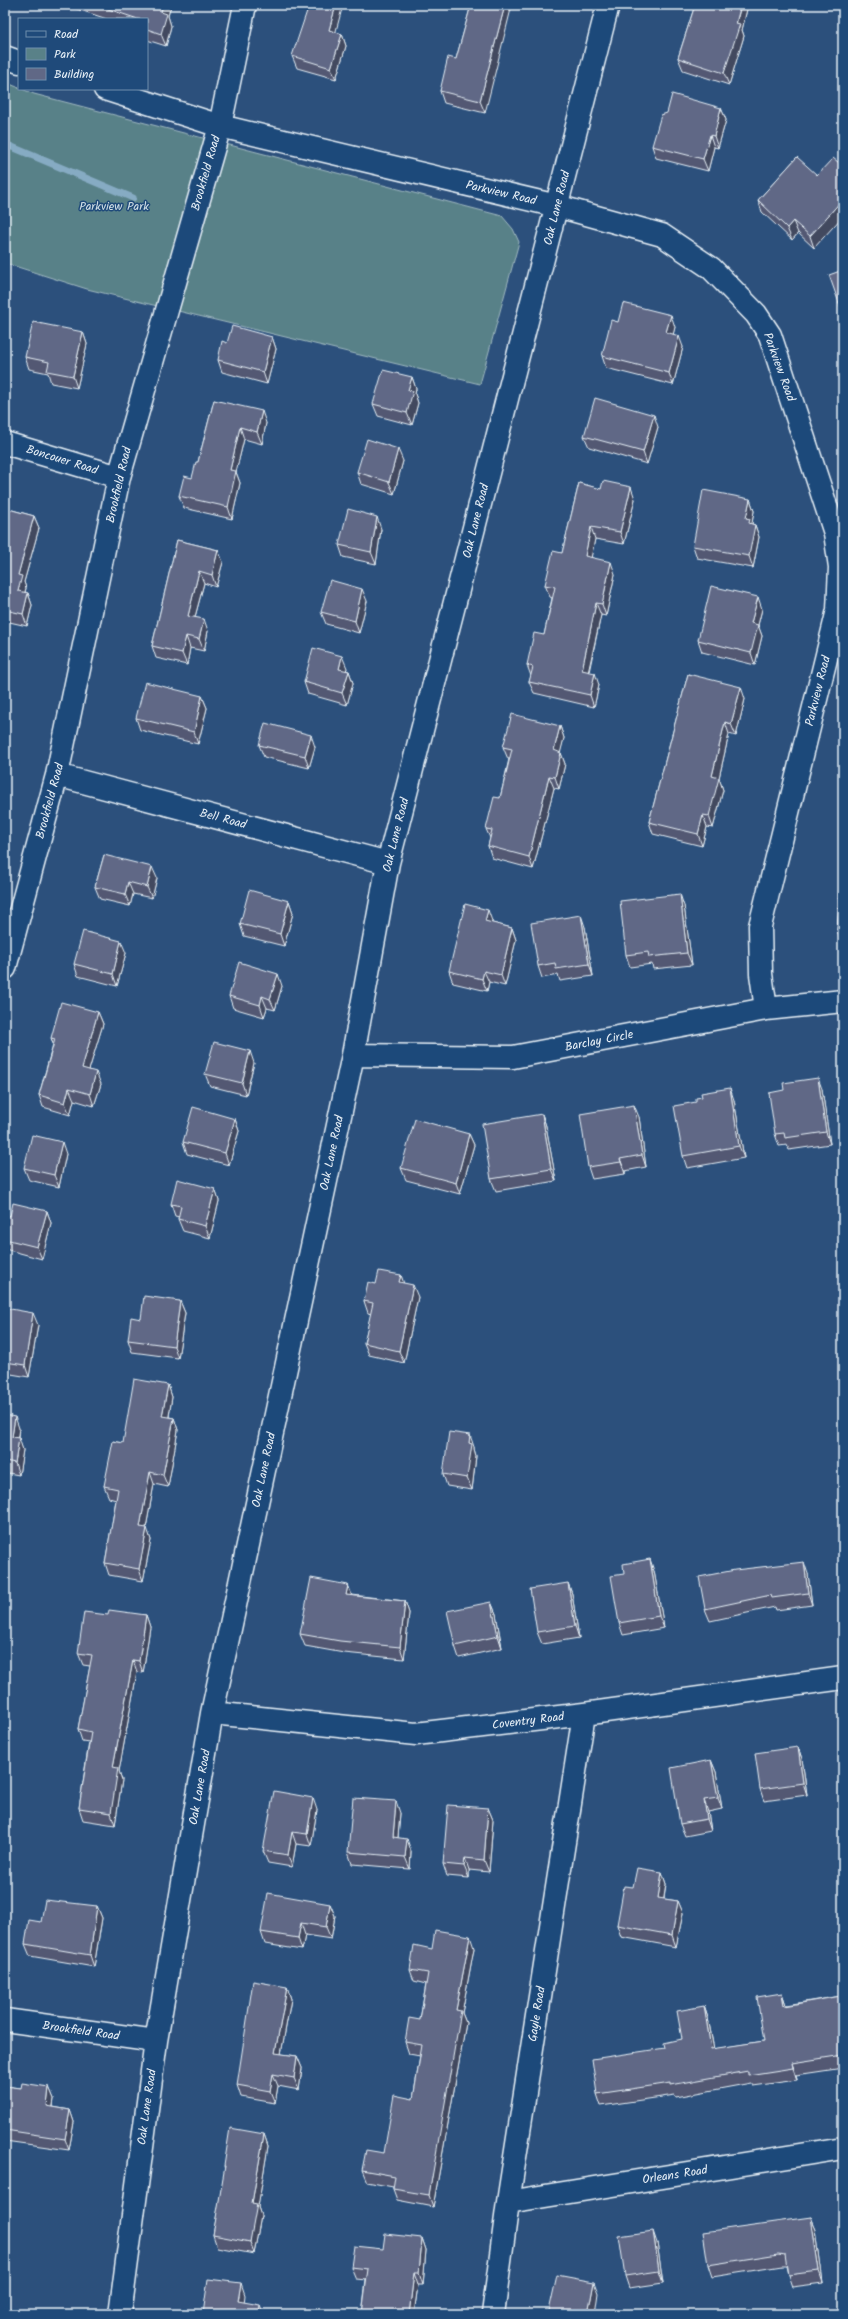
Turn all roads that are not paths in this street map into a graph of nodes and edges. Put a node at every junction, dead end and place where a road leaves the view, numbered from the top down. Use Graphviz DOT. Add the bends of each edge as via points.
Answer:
graph roads {
  1 [pos="245,5"];
  2 [pos="608,5"];
  3 [pos="5,57"];
  4 [pos="18,62"];
  5 [pos="108,90"];
  6 [pos="220,126"];
  7 [pos="557,206"];
  8 [pos="5,443"];
  9 [pos="119,477"];
  10 [pos="57,775"];
  11 [pos="388,863"];
  12 [pos="5,968"];
  13 [pos="843,1001"];
  14 [pos="766,1009"];
  15 [pos="352,1055"];
  16 [pos="843,1678"];
  17 [pos="212,1713"];
  18 [pos="584,1714"];
  19 [pos="5,2020"];
  20 [pos="156,2042"];
  21 [pos="843,2148"];
  22 [pos="508,2202"];
  23 [pos="120,2314"];
  24 [pos="494,2314"];
  1 -- 6 [label="street, Brookfield Road"];
  2 -- 7 [label="street, Oak Lane Road"];
  3 -- 4 [label="street"];
  5 -- 6 [label="street, Parkview Road"];
  6 -- 7 [label="street, Parkview Road"];
  6 -- 9 [label="street, Brookfield Road"];
  7 -- 11 [label="street, Oak Lane Road"];
  7 -- 14 [label="street, Parkview Road" via="662,235 711,268 756,314 770,335 835,534 840,567 838,610 760,926 761,974"];
  8 -- 9 [label="street, Boncouer Road"];
  9 -- 10 [label="street, Brookfield Road"];
  10 -- 11 [label="street, Bell Road"];
  10 -- 12 [label="street, Brookfield Road"];
  11 -- 15 [label="street, Oak Lane Road"];
  13 -- 14 [label="street, Barclay Circle"];
  14 -- 15 [label="street, Barclay Circle" via="513,1057"];
  15 -- 17 [label="street, Oak Lane Road"];
  16 -- 18 [label="street, Coventry Road"];
  17 -- 18 [label="street, Coventry Road" via="416,1734"];
  17 -- 20 [label="street, Oak Lane Road"];
  18 -- 22 [label="street, Gayle Road"];
  19 -- 20 [label="street, Brookfield Road"];
  20 -- 23 [label="street, Oak Lane Road"];
  21 -- 22 [label="street, Orleans Road"];
  22 -- 24 [label="street, Gayle Road"];
}
